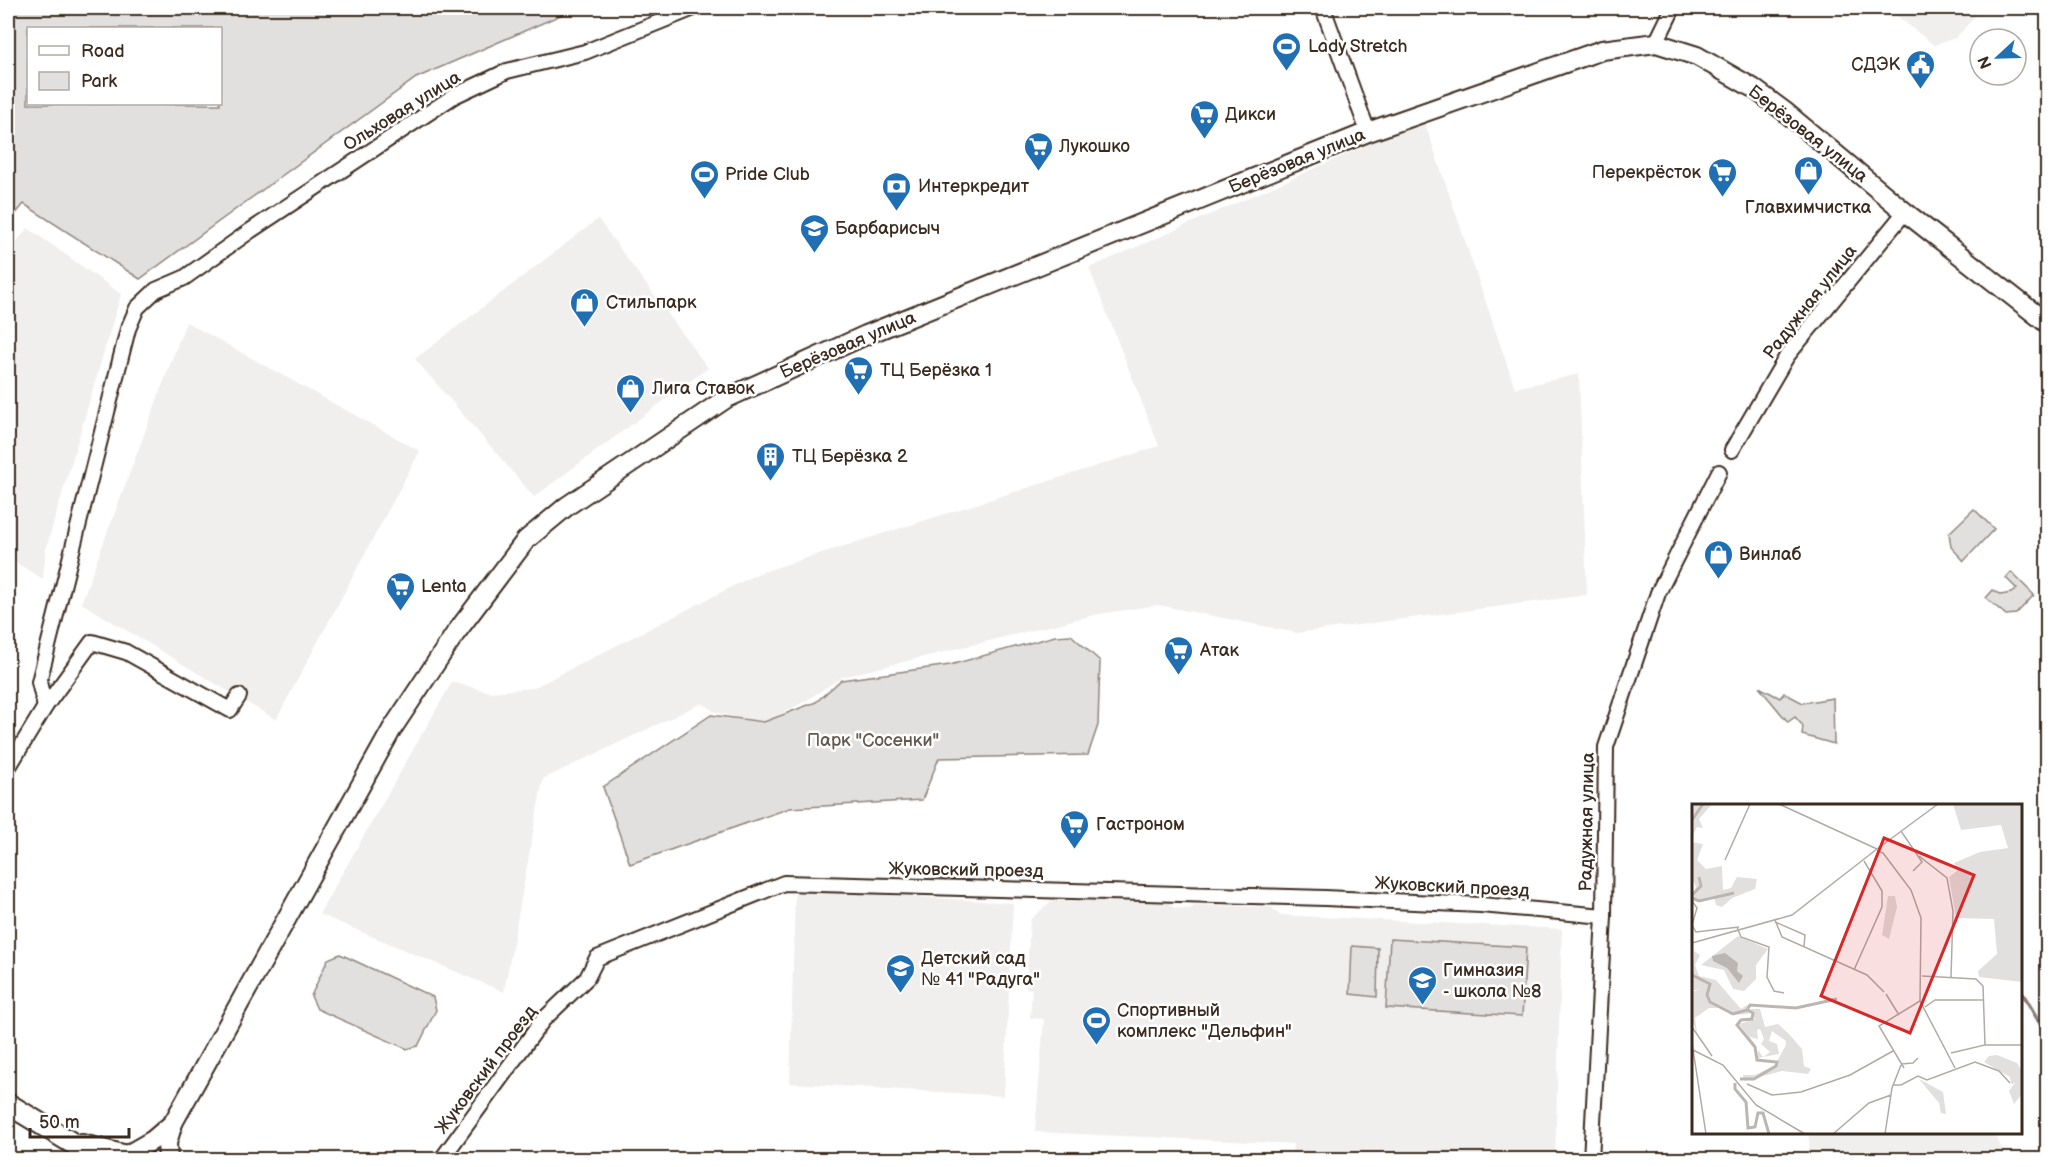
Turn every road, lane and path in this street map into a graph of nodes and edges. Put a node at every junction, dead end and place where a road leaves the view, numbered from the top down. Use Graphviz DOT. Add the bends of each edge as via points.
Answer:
graph roads {
  1 [pos="694,8"];
  2 [pos="1323,8"];
  3 [pos="1673,8"];
  4 [pos="1656,43"];
  5 [pos="1368,132"];
  6 [pos="1905,212"];
  7 [pos="2048,324"];
  8 [pos="1732,450"];
  9 [pos="1719,472"];
  10 [pos="239,696"];
  11 [pos="45,707"];
  12 [pos="8,768"];
  13 [pos="1604,916"];
  14 [pos="8,1104"];
  15 [pos="173,1123"];
  16 [pos="73,1142"];
  17 [pos="100,1160"];
  18 [pos="168,1160"];
  19 [pos="441,1160"];
  20 [pos="1591,1160"];
  1 -- 11 [label="street, Ольховая улица" via="585,52 507,71 454,96 184,278 156,290 137,308 128,329 39,682"];
  2 -- 5 [label="street"];
  3 -- 4 [label="street"];
  4 -- 5 [label="street, Берёзовая улица" via="1602,50"];
  4 -- 6 [label="street, Берёзовая улица" via="1697,56 1753,88"];
  5 -- 15 [label="street, Берёзовая улица" via="866,335 744,389 567,506 526,540 455,634 392,729"];
  6 -- 7 [label="street, Берёзовая улица"];
  6 -- 8 [label="street, Радужная улица" via="1786,356"];
  9 -- 13 [label="street, Радужная улица" via="1658,593 1606,747"];
  10 -- 11 [label="street" via="230,710 126,652 92,642"];
  11 -- 12 [label="street"];
  13 -- 19 [label="street, Жуковский проезд" via="1481,905 1325,898 784,883 597,958 587,978 543,1020"];
  13 -- 20 [label="street, Радужная улица"];
  14 -- 16 [label="main road"];
  15 -- 16 [label="street" via="127,1155"];
  15 -- 18 [label="street" via="167,1143"];
  16 -- 17 [label="main road"];
}
